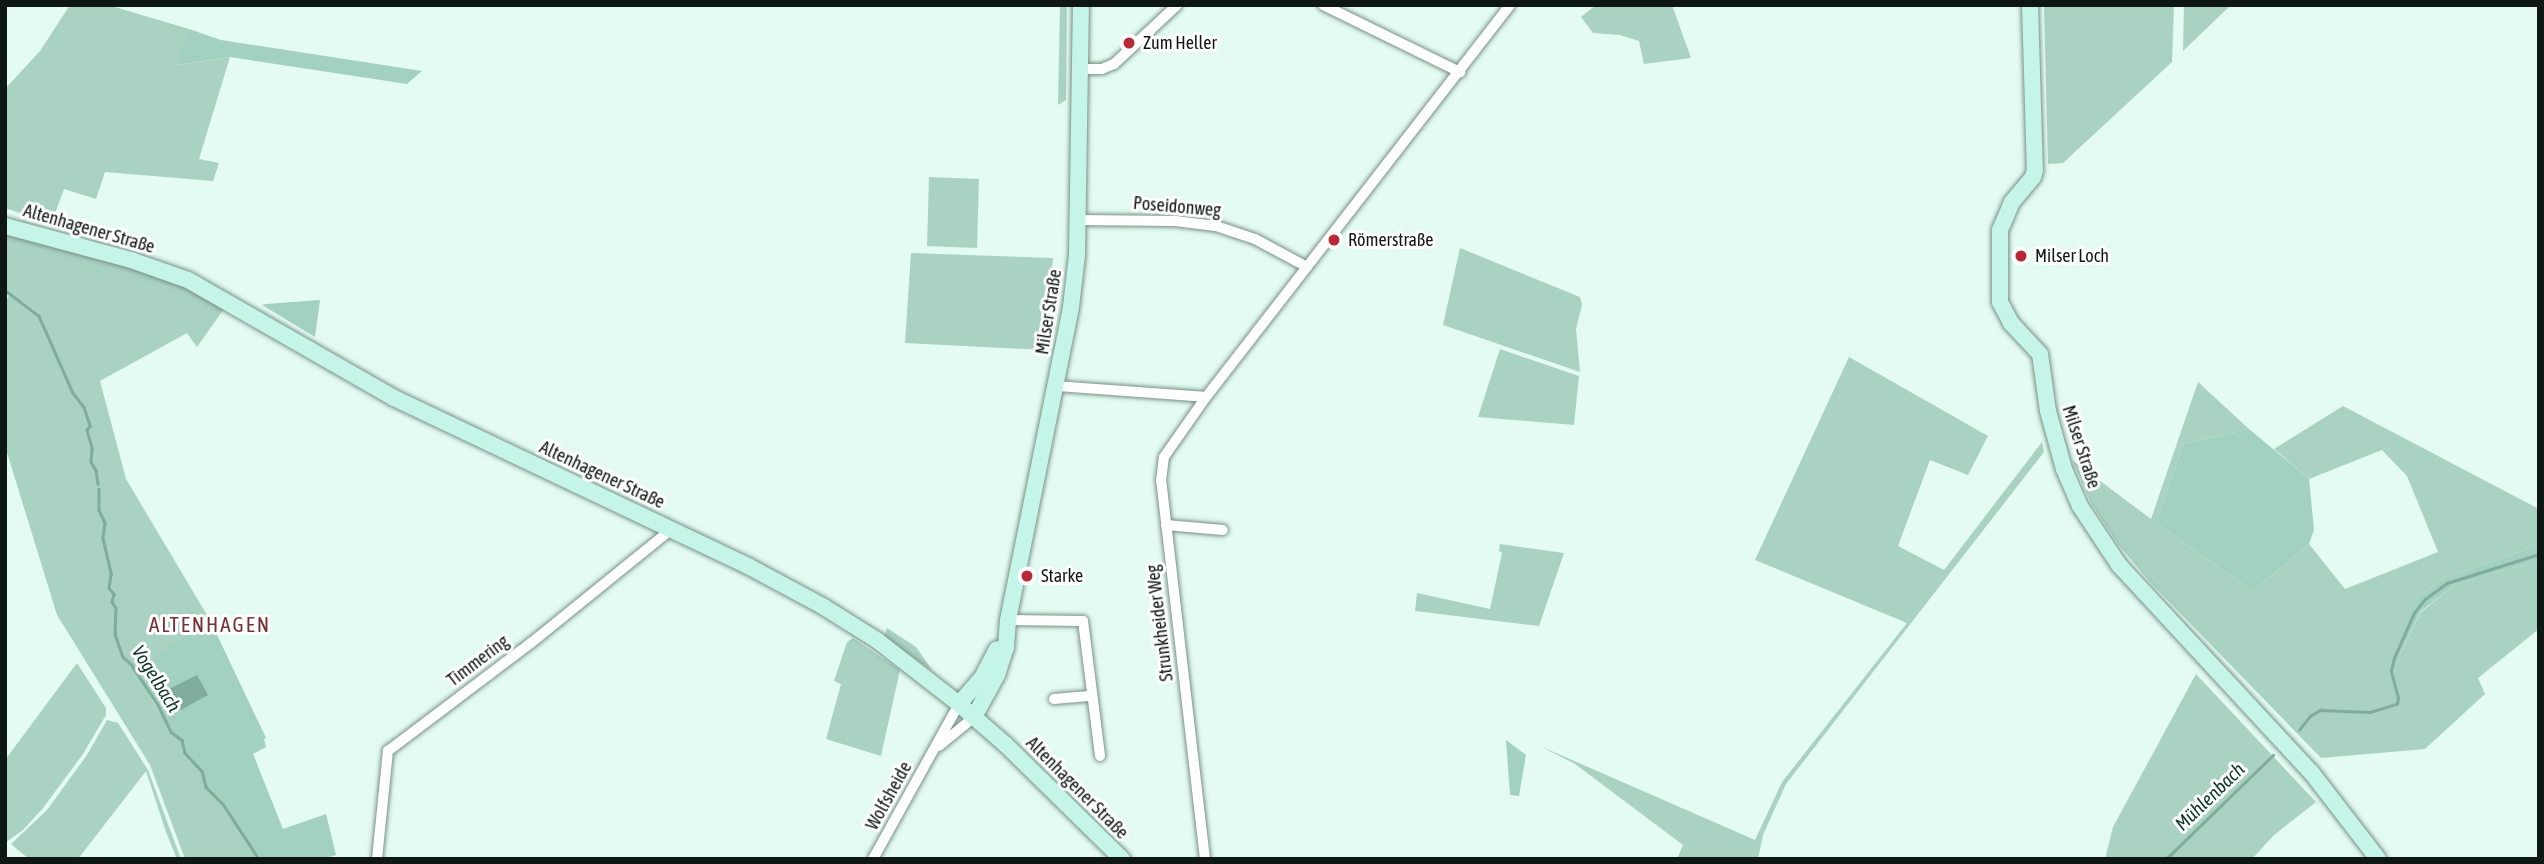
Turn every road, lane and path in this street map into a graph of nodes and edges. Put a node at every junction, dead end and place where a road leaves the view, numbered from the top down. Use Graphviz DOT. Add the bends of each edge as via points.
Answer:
graph roads {
  1 [pos="1081,5"];
  2 [pos="1324,5"];
  3 [pos="1510,5"];
  4 [pos="2030,5"];
  5 [pos="1174,6"];
  6 [pos="1080,69"];
  7 [pos="1460,72"];
  8 [pos="1078,219"];
  9 [pos="5,226"];
  10 [pos="1307,267"];
  11 [pos="1056,386"];
  12 [pos="1206,397"];
  13 [pos="1167,525"];
  14 [pos="672,529"];
  15 [pos="1223,530"];
  16 [pos="1009,620"];
  17 [pos="1092,696"];
  18 [pos="1054,699"];
  19 [pos="959,704"];
  20 [pos="974,718"];
  21 [pos="934,750"];
  22 [pos="1100,755"];
  23 [pos="377,859"];
  24 [pos="873,859"];
  25 [pos="1122,859"];
  26 [pos="1205,859"];
  27 [pos="2378,859"];
  1 -- 6 [label="main road, Milser Straße"];
  2 -- 7 [label="street"];
  3 -- 7 [label="street"];
  4 -- 27 [label="main road, Milser Straße" via="2035,170 2012,202 2000,230 2000,302 2011,323 2040,354 2049,415 2064,469 2080,506 2119,565 2311,772"];
  5 -- 6 [label="street" via="1114,64"];
  6 -- 8 [label="main road, Milser Straße"];
  7 -- 10 [label="street"];
  8 -- 10 [label="street, Poseidonweg" via="1216,226 1255,239"];
  8 -- 11 [label="main road, Milser Straße" via="1071,307"];
  9 -- 14 [label="main road, Altenhagener Straße" via="188,280 394,398"];
  10 -- 12 [label="street"];
  11 -- 12 [label="street"];
  11 -- 16 [label="main road, Milser Straße"];
  12 -- 13 [label="street, Strunkheider Weg" via="1164,457 1161,481"];
  13 -- 15 [label="street"];
  13 -- 26 [label="street, Strunkheider Weg"];
  14 -- 19 [label="main road, Altenhagener Straße" via="824,607 878,641"];
  14 -- 23 [label="street, Timmering" via="388,751"];
  16 -- 17 [label="street" via="1083,621"];
  16 -- 19 [label="main road, Milser Straße" via="983,676"];
  16 -- 20 [label="main road, Milser Straße" via="997,675"];
  17 -- 18 [label="street"];
  17 -- 22 [label="street"];
  19 -- 20 [label="main road, Altenhagener Straße"];
  19 -- 21 [label="street, Wolfsheide"];
  20 -- 21 [label="street, Wolfsheide"];
  20 -- 25 [label="main road, Altenhagener Straße"];
  21 -- 24 [label="street, Wolfsheide"];
}
